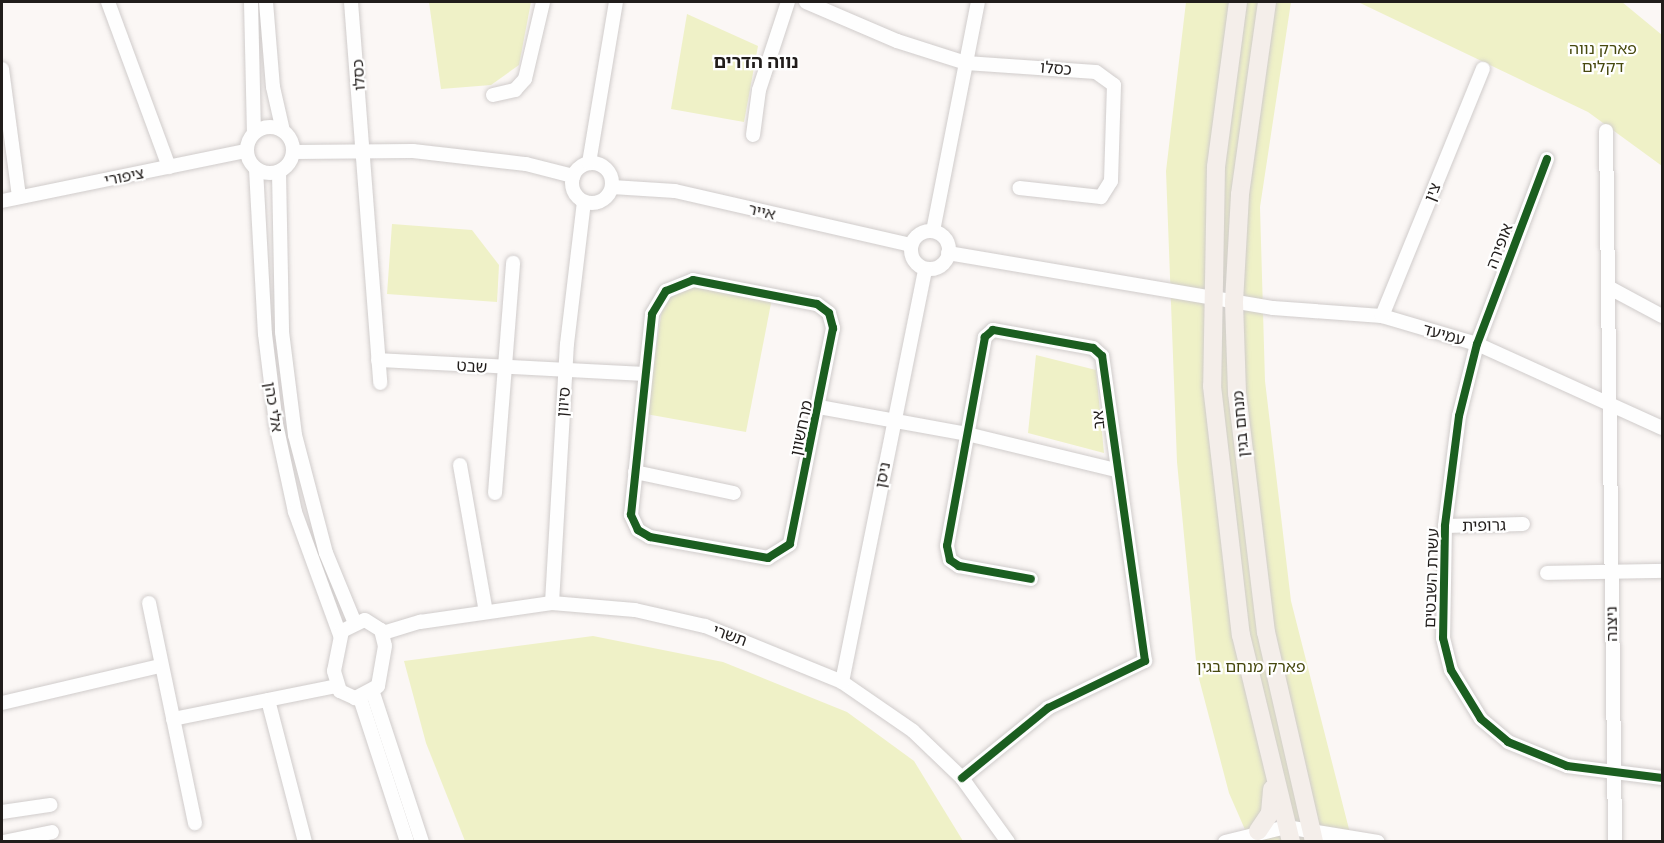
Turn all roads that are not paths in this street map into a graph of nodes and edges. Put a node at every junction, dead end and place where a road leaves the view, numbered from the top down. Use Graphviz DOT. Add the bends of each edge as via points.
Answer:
graph roads {
  1 [pos="108,2"];
  2 [pos="250,2"];
  3 [pos="266,2"];
  4 [pos="351,2"];
  5 [pos="543,2"];
  6 [pos="616,2"];
  7 [pos="788,2"];
  8 [pos="806,2"];
  9 [pos="978,2"];
  10 [pos="1238,2"];
  11 [pos="1267,2"];
  12 [pos="966,63"];
  13 [pos="2,69"];
  14 [pos="1483,69"];
  15 [pos="493,95"];
  16 [pos="283,131"];
  17 [pos="1606,131"];
  18 [pos="254,132"];
  19 [pos="753,135"];
  20 [pos="363,149"];
  21 [pos="246,151"];
  22 [pos="293,152"];
  23 [pos="1546,159"];
  24 [pos="590,163"];
  25 [pos="169,167"];
  26 [pos="256,169"];
  27 [pos="279,172"];
  28 [pos="573,176"];
  29 [pos="612,187"];
  30 [pos="1018,188"];
  31 [pos="19,197"];
  32 [pos="2,201"];
  33 [pos="584,202"];
  34 [pos="933,231"];
  35 [pos="911,245"];
  36 [pos="948,253"];
  37 [pos="513,263"];
  38 [pos="925,269"];
  39 [pos="1608,287"];
  40 [pos="1212,298"];
  41 [pos="1234,302"];
  42 [pos="1382,316"];
  43 [pos="1662,316"];
  44 [pos="1477,344"];
  45 [pos="378,360"];
  46 [pos="505,368"];
  47 [pos="566,371"];
  48 [pos="643,374"];
  49 [pos="380,383"];
  50 [pos="1611,406"];
  51 [pos="819,407"];
  52 [pos="893,422"];
  53 [pos="1662,428"];
  54 [pos="967,434"];
  55 [pos="460,465"];
  56 [pos="1116,470"];
  57 [pos="635,472"];
  58 [pos="495,493"];
  59 [pos="734,493"];
  60 [pos="1523,524"];
  61 [pos="1445,526"];
  62 [pos="1610,568"];
  63 [pos="1662,570"];
  64 [pos="1547,573"];
  65 [pos="1031,579"];
  66 [pos="149,603"];
  67 [pos="552,603"];
  68 [pos="486,612"];
  69 [pos="354,621"];
  70 [pos="382,633"];
  71 [pos="340,635"];
  72 [pos="160,666"];
  73 [pos="842,682"];
  74 [pos="337,686"];
  75 [pos="366,696"];
  76 [pos="268,700"];
  77 [pos="2,703"];
  78 [pos="173,718"];
  79 [pos="1614,773"];
  80 [pos="1273,775"];
  81 [pos="962,778"];
  82 [pos="1662,778"];
  83 [pos="50,805"];
  84 [pos="2,812"];
  85 [pos="195,823"];
  86 [pos="1258,831"];
  87 [pos="52,832"];
  88 [pos="1288,834"];
  89 [pos="1312,835"];
  90 [pos="3,842"];
  91 [pos="305,842"];
  92 [pos="407,842"];
  93 [pos="422,842"];
  94 [pos="1008,842"];
  95 [pos="1225,842"];
  96 [pos="1378,842"];
  97 [pos="1615,842"];
  1 -- 25 [label="street"];
  2 -- 18 [label="street"];
  3 -- 16 [label="street" via="273,87"];
  4 -- 20 [label="street, כסלו"];
  5 -- 15 [label="street" via="525,79 515,90"];
  6 -- 24 [label="street"];
  7 -- 19 [label="street" via="759,90"];
  8 -- 12 [label="street, כסלו" via="897,41"];
  9 -- 12 [label="street"];
  10 -- 40 [label="main road, מנחם בגין" via="1216,167"];
  11 -- 41 [label="main road, מנחם בגין" via="1240,195"];
  12 -- 30 [label="street, כסלו" via="1096,72 1114,85 1111,181 1101,197"];
  12 -- 34 [label="street"];
  13 -- 31 [label="street"];
  14 -- 42 [label="street, צין"];
  16 -- 18 [label="street" via="269,126"];
  16 -- 22 [label="street"];
  17 -- 39 [label="street"];
  18 -- 21 [label="street"];
  20 -- 22 [label="street"];
  20 -- 28 [label="street" via="472,157"];
  20 -- 45 [label="street, כסלו"];
  21 -- 25 [label="street, ציפורי"];
  21 -- 26 [label="street"];
  22 -- 27 [label="street"];
  23 -- 44 [label="street, אופירה"];
  24 -- 28 [label="street"];
  24 -- 29 [label="street" via="607,169"];
  25 -- 31 [label="street, ציפורי"];
  26 -- 27 [label="street"];
  26 -- 71 [label="street, אלי כהן" via="265,334 276,424 295,512"];
  27 -- 69 [label="street, אלי כהן" via="280,309 293,424 326,553"];
  28 -- 33 [label="street" via="572,188"];
  29 -- 33 [label="street" via="602,201"];
  29 -- 35 [label="street, אייר" via="675,191"];
  31 -- 32 [label="street, ציפורי"];
  33 -- 47 [label="street, סיוון"];
  34 -- 35 [label="street" via="922,232"];
  34 -- 36 [label="street" via="943,237"];
  35 -- 38 [label="street" via="915,262"];
  36 -- 38 [label="street" via="943,264"];
  36 -- 40 [label="street"];
  37 -- 46 [label="street"];
  38 -- 52 [label="street, ניסן"];
  39 -- 43 [label="street"];
  39 -- 50 [label="street"];
  40 -- 41 [label="street, עמיעד"];
  40 -- 80 [label="main road, מנחם בגין" via="1212,386 1227,544"];
  41 -- 42 [label="street, עמיעד"];
  41 -- 89 [label="main road, מנחם בגין" via="1253,554"];
  42 -- 44 [label="street, עמיעד"];
  44 -- 50 [label="street, עמיעד"];
  44 -- 61 [label="street, עשרת השבטים" via="1459,416"];
  45 -- 46 [label="street, שבט"];
  45 -- 49 [label="street, כסלו"];
  46 -- 47 [label="street, שבט"];
  46 -- 58 [label="street"];
  47 -- 48 [label="street, שבט"];
  47 -- 67 [label="street, סיוון"];
  48 -- 51 [label="street, מרחשוון" via="652,314 666,291 693,280 720,281 817,304 829,313 833,328"];
  48 -- 57 [label="street"];
  50 -- 53 [label="street, עמיעד"];
  50 -- 62 [label="street, ניצנה"];
  51 -- 52 [label="street"];
  51 -- 57 [label="street, מרחשוון" via="790,544 768,558 680,544 638,530 631,515"];
  52 -- 54 [label="street"];
  52 -- 73 [label="street, ניסן"];
  54 -- 56 [label="street"];
  54 -- 56 [label="street, אב" via="985,337 993,330 1093,348 1107,370"];
  54 -- 65 [label="street, אב" via="947,546 950,560"];
  55 -- 68 [label="street"];
  56 -- 81 [label="street, אב" via="1145,661 1048,708"];
  57 -- 59 [label="street"];
  60 -- 61 [label="street, גרופית"];
  61 -- 79 [label="street, עשרת השבטים" via="1443,638 1451,670 1481,719 1508,742 1547,758"];
  62 -- 63 [label="street"];
  62 -- 64 [label="street"];
  62 -- 79 [label="street, ניצנה"];
  66 -- 72 [label="street"];
  67 -- 68 [label="street, תשרי"];
  67 -- 73 [label="street, תשרי" via="635,610 705,626"];
  68 -- 70 [label="street, תשרי"];
  69 -- 70 [label="street" via="375,623"];
  69 -- 71 [label="street"];
  70 -- 75 [label="street" via="381,678"];
  71 -- 74 [label="street"];
  72 -- 77 [label="street"];
  72 -- 78 [label="street"];
  73 -- 81 [label="street, תשרי" via="913,731"];
  74 -- 75 [label="street"];
  74 -- 76 [label="street"];
  75 -- 92 [label="street"];
  75 -- 93 [label="street"];
  76 -- 78 [label="street"];
  76 -- 91 [label="street"];
  78 -- 85 [label="street"];
  79 -- 82 [label="street, עשרת השבטים"];
  79 -- 97 [label="street, ניצנה"];
  80 -- 86 [label="main road" via="1270,813"];
  80 -- 88 [label="main road, מנחם בגין"];
  81 -- 94 [label="street, תשרי"];
  83 -- 84 [label="street"];
  86 -- 88 [label="street"];
  86 -- 95 [label="street"];
  87 -- 90 [label="street"];
  88 -- 89 [label="street"];
  89 -- 96 [label="street"];
}
